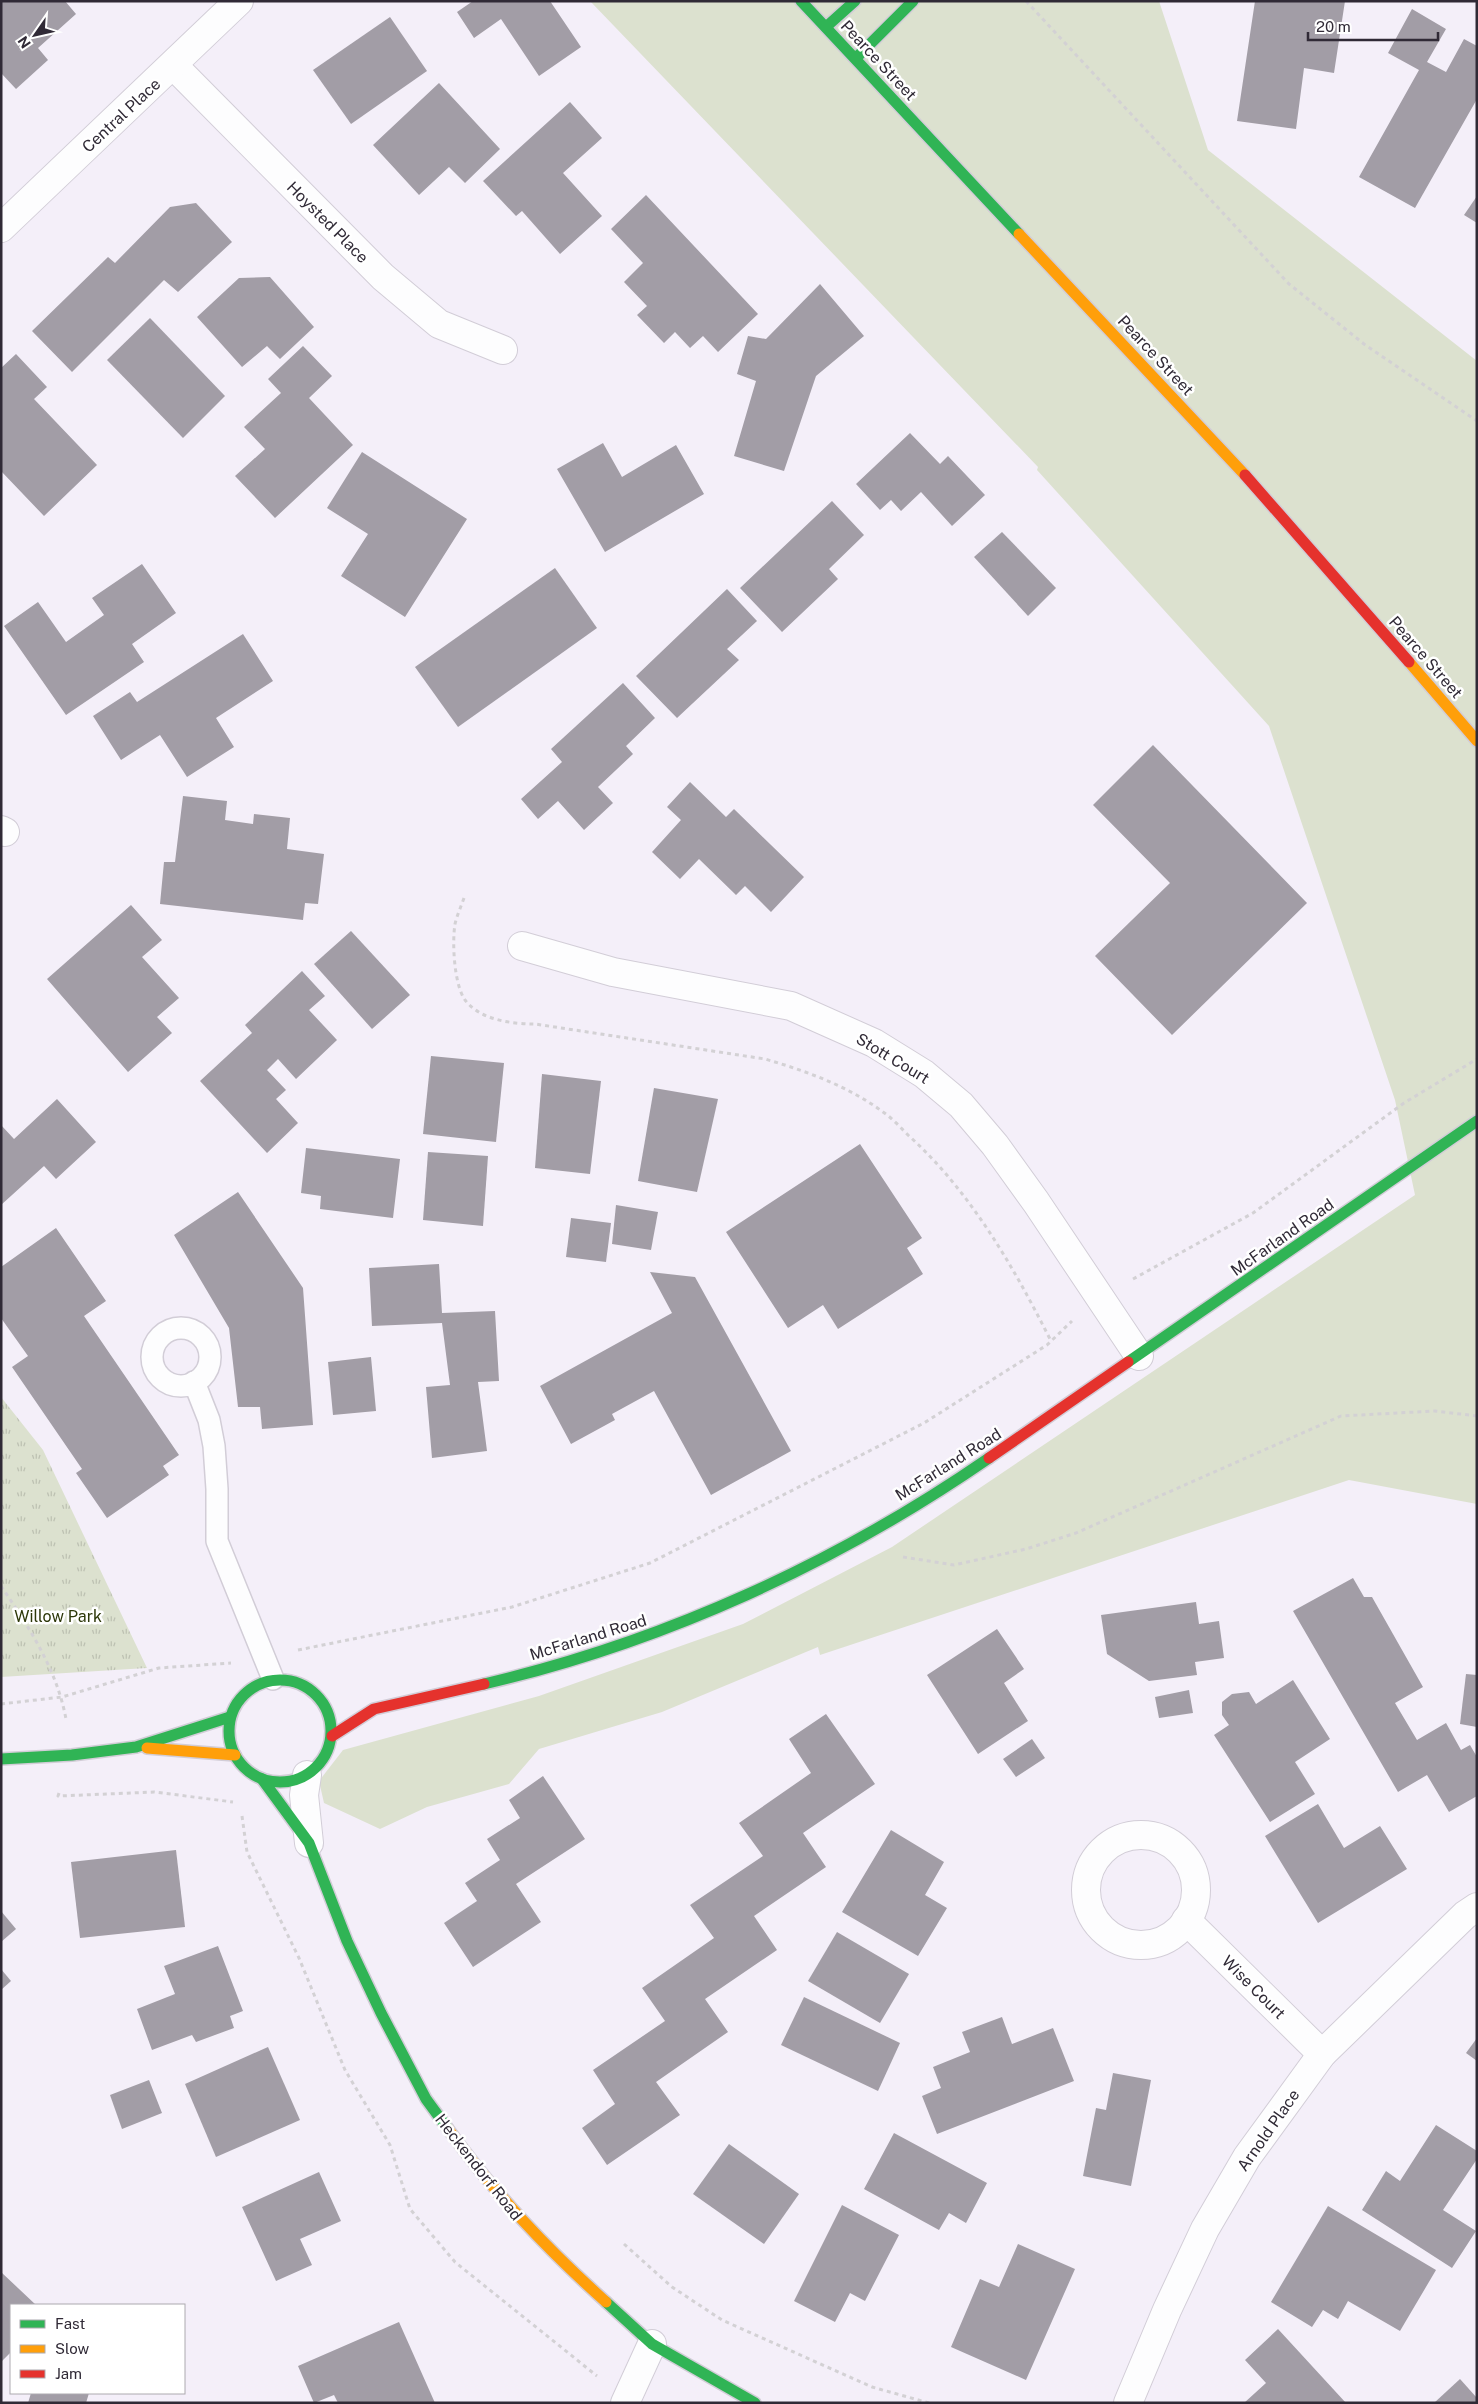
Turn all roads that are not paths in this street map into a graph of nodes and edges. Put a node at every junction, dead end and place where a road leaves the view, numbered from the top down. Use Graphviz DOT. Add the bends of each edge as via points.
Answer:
graph roads {
  1 [pos="239,1"];
  2 [pos="801,1"];
  3 [pos="855,1"];
  4 [pos="913,1"];
  5 [pos="826,27"];
  6 [pos="856,58"];
  7 [pos="173,65"];
  8 [pos="1,228"];
  9 [pos="503,350"];
  10 [pos="1477,740"];
  11 [pos="522,946"];
  12 [pos="1477,1121"];
  13 [pos="1139,1356"];
  14 [pos="194,1382"];
  15 [pos="273,1680"];
  16 [pos="320,1699"];
  17 [pos="338,1702"];
  18 [pos="356,1706"];
  19 [pos="374,1709"];
  20 [pos="230,1717"];
  21 [pos="332,1736"];
  22 [pos="136,1747"];
  23 [pos="236,1755"];
  24 [pos="1,1759"];
  25 [pos="307,1775"];
  26 [pos="262,1780"];
  27 [pos="309,1844"];
  28 [pos="1477,1907"];
  29 [pos="1186,1920"];
  30 [pos="1322,2054"];
  31 [pos="652,2344"];
  32 [pos="626,2398"];
  33 [pos="755,2403"];
  34 [pos="1128,2403"];
  1 -- 7 [label="street, Central Place"];
  2 -- 5 [label="street, Pearce Street"];
  3 -- 5 [label="street"];
  4 -- 6 [label="street"];
  5 -- 6 [label="street, Pearce Street"];
  6 -- 10 [label="street, Pearce Street" via="1272,504"];
  7 -- 8 [label="street, Central Place"];
  7 -- 9 [label="street, Hoysted Place" via="383,277 439,324"];
  11 -- 13 [label="street, Stott Court" via="621,974 791,1006 874,1043 924,1074 961,1106 995,1145"];
  12 -- 13 [label="street, McFarland Road"];
  13 -- 19 [label="street, McFarland Road" via="974,1469 877,1529 774,1582 662,1631 518,1676"];
  14 -- 15 [label="lane" via="209,1420 214,1446 218,1490 217,1541"];
  15 -- 16 [label="street" via="296,1682 312,1690"];
  15 -- 20 [label="street" via="247,1691"];
  16 -- 17 [label="street"];
  16 -- 21 [label="street" via="330,1719"];
  18 -- 19 [label="street, McFarland Road"];
  19 -- 21 [label="street, McFarland Road"];
  20 -- 22 [label="street"];
  20 -- 23 [label="street" via="231,1748"];
  21 -- 25 [label="street" via="320,1765"];
  22 -- 23 [label="street"];
  22 -- 24 [label="street"];
  23 -- 26 [label="street" via="249,1772"];
  25 -- 26 [label="street" via="278,1783"];
  25 -- 27 [label="street, Heckendorf Road" via="304,1795"];
  26 -- 27 [label="street, Heckendorf Road"];
  27 -- 31 [label="street, Heckendorf Road" via="347,1941 426,2099 517,2217 580,2280"];
  28 -- 30 [label="street, Arnold Place"];
  29 -- 30 [label="street, Wise Court"];
  30 -- 34 [label="street, Arnold Place" via="1247,2158 1205,2229"];
  31 -- 32 [label="street"];
  31 -- 33 [label="street, Heckendorf Road"];
}
